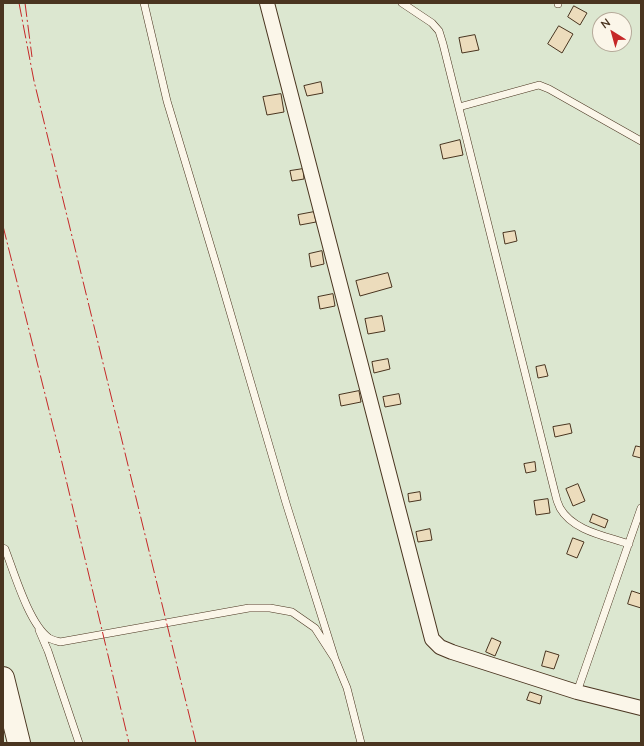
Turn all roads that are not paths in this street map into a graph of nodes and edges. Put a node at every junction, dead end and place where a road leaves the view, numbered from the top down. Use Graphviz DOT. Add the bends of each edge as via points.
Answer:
graph roads {
  1 [pos="144,3"];
  2 [pos="267,3"];
  3 [pos="402,3"];
  4 [pos="459,107"];
  5 [pos="641,141"];
  6 [pos="641,508"];
  7 [pos="629,544"];
  8 [pos="3,548"];
  9 [pos="37,625"];
  10 [pos="335,659"];
  11 [pos="3,678"];
  12 [pos="577,692"];
  13 [pos="641,708"];
  14 [pos="19,743"];
  15 [pos="79,743"];
  16 [pos="361,743"];
  1 -- 10 [label="lane" via="167,102"];
  2 -- 12 [label="street" via="432,639 440,647 452,652"];
  3 -- 4 [label="lane" via="432,23 439,31"];
  4 -- 5 [label="lane" via="539,85"];
  4 -- 7 [label="lane" via="560,508 569,520 579,527"];
  6 -- 7 [label="lane"];
  7 -- 12 [label="lane"];
  8 -- 9 [label="lane"];
  9 -- 10 [label="lane" via="49,639 60,642 249,608 270,608 292,612 315,628"];
  9 -- 15 [label="lane"];
  10 -- 16 [label="lane" via="347,688"];
  11 -- 14 [label="main road"];
  12 -- 13 [label="street"];
}
